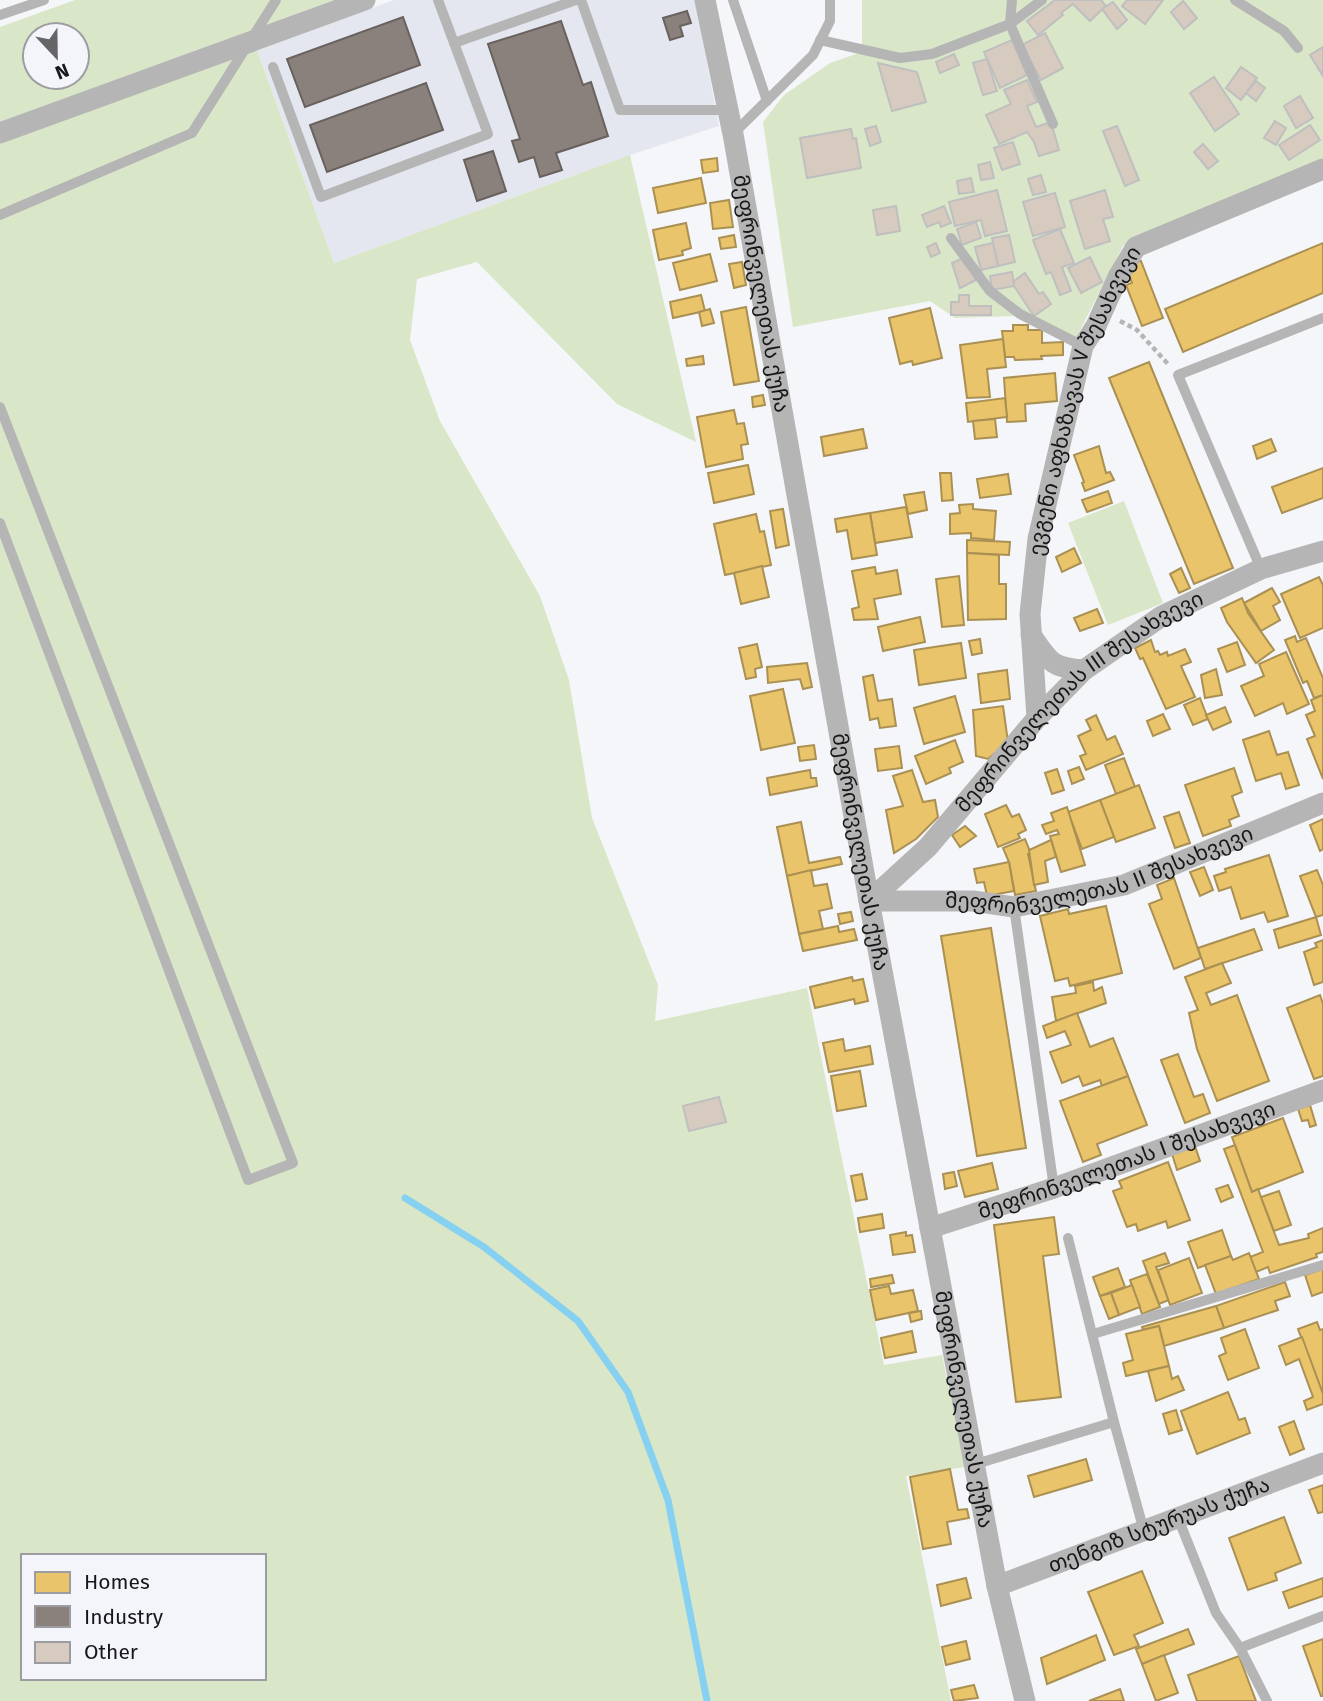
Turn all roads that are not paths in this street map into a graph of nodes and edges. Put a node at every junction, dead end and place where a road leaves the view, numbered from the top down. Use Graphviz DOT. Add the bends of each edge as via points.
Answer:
graph roads {
  1 [pos="44,0"];
  2 [pos="276,0"];
  3 [pos="365,0"];
  4 [pos="438,0"];
  5 [pos="579,0"];
  6 [pos="705,0"];
  7 [pos="733,0"];
  8 [pos="830,0"];
  9 [pos="1012,0"];
  10 [pos="1042,0"];
  11 [pos="1235,0"];
  12 [pos="0,15"];
  13 [pos="1010,24"];
  14 [pos="820,40"];
  15 [pos="251,41"];
  16 [pos="454,44"];
  17 [pos="1298,48"];
  18 [pos="273,67"];
  19 [pos="766,101"];
  20 [pos="728,110"];
  21 [pos="1053,124"];
  22 [pos="0,133"];
  23 [pos="733,134"];
  24 [pos="1323,169"];
  25 [pos="0,215"];
  26 [pos="951,238"];
  27 [pos="1323,318"];
  28 [pos="1083,346"];
  29 [pos="0,407"];
  30 [pos="0,523"];
  31 [pos="1323,551"];
  32 [pos="1261,569"];
  33 [pos="1031,635"];
  34 [pos="1084,670"];
  35 [pos="1037,718"];
  36 [pos="1323,803"];
  37 [pos="869,901"];
  38 [pos="1014,907"];
  39 [pos="1323,1090"];
  40 [pos="1054,1188"];
  41 [pos="930,1228"];
  42 [pos="1068,1238"];
  43 [pos="1323,1265"];
  44 [pos="1093,1334"];
  45 [pos="1114,1422"];
  46 [pos="1323,1463"];
  47 [pos="976,1464"];
  48 [pos="1178,1518"];
  49 [pos="1144,1531"];
  50 [pos="997,1586"];
  51 [pos="1323,1616"];
  52 [pos="1240,1648"];
  53 [pos="1025,1701"];
  54 [pos="1267,1701"];
  1 -- 12 [label="lane"];
  2 -- 15 [label="lane"];
  3 -- 15 [label="street"];
  4 -- 16 [label="lane"];
  5 -- 16 [label="lane"];
  5 -- 20 [label="lane" via="620,110"];
  6 -- 20 [label="street, მეფრინველეთას ქუჩა"];
  7 -- 19 [label="lane"];
  8 -- 14 [label="lane" via="830,21"];
  9 -- 13 [label="lane"];
  10 -- 13 [label="lane"];
  11 -- 17 [label="lane" via="1284,31"];
  13 -- 14 [label="lane" via="932,54 900,58"];
  13 -- 21 [label="lane"];
  14 -- 19 [label="lane" via="813,55"];
  15 -- 22 [label="street"];
  15 -- 25 [label="lane" via="192,133"];
  16 -- 18 [label="lane" via="488,134 321,197"];
  19 -- 23 [label="lane"];
  20 -- 23 [label="street, მეფრინველეთას ქუჩა"];
  23 -- 37 [label="street, მეფრინველეთას ქუჩა"];
  24 -- 28 [label="street, ევგენი აფხაზავას V შესახვევი" via="1136,247"];
  26 -- 28 [label="lane" via="990,291 1020,314"];
  27 -- 32 [label="lane" via="1178,375"];
  28 -- 33 [label="street, ევგენი აფხაზავას V შესახვევი" via="1038,539"];
  29 -- 30 [label="lane" via="293,1163 248,1180"];
  31 -- 32 [label="street, მეფრინველეთას III შესახვევი"];
  32 -- 34 [label="street, მეფრინველეთას III შესახვევი" via="1163,616"];
  33 -- 34 [label="street" via="1061,669"];
  33 -- 35 [label="street, ევგენი აფხაზავას V შესახვევი"];
  34 -- 35 [label="street, მეფრინველეთას III შესახვევი"];
  35 -- 37 [label="street, მეფრინველეთას III შესახვევი" via="928,847"];
  36 -- 38 [label="street, მეფრინველეთას II შესახვევი" via="1124,885"];
  37 -- 38 [label="street, მეფრინველეთას II შესახვევი" via="974,901"];
  37 -- 41 [label="street, მეფრინველეთას ქუჩა"];
  38 -- 40 [label="lane"];
  39 -- 40 [label="street, მეფრინველეთას I შესახვევი"];
  40 -- 41 [label="street, მეფრინველეთას I შესახვევი"];
  41 -- 47 [label="street, მეფრინველეთას ქუჩა"];
  42 -- 44 [label="lane"];
  43 -- 44 [label="lane"];
  44 -- 45 [label="lane"];
  45 -- 47 [label="lane"];
  45 -- 49 [label="lane"];
  46 -- 48 [label="street, თენგიზ სტურუას ქუჩა"];
  47 -- 50 [label="street, მეფრინველეთას ქუჩა"];
  48 -- 49 [label="street, თენგიზ სტურუას ქუჩა"];
  48 -- 52 [label="lane" via="1216,1613"];
  49 -- 50 [label="street, თენგიზ სტურუას ქუჩა"];
  50 -- 53 [label="street, მეფრინველეთას ქუჩა"];
  51 -- 52 [label="lane"];
  52 -- 54 [label="lane"];
}
